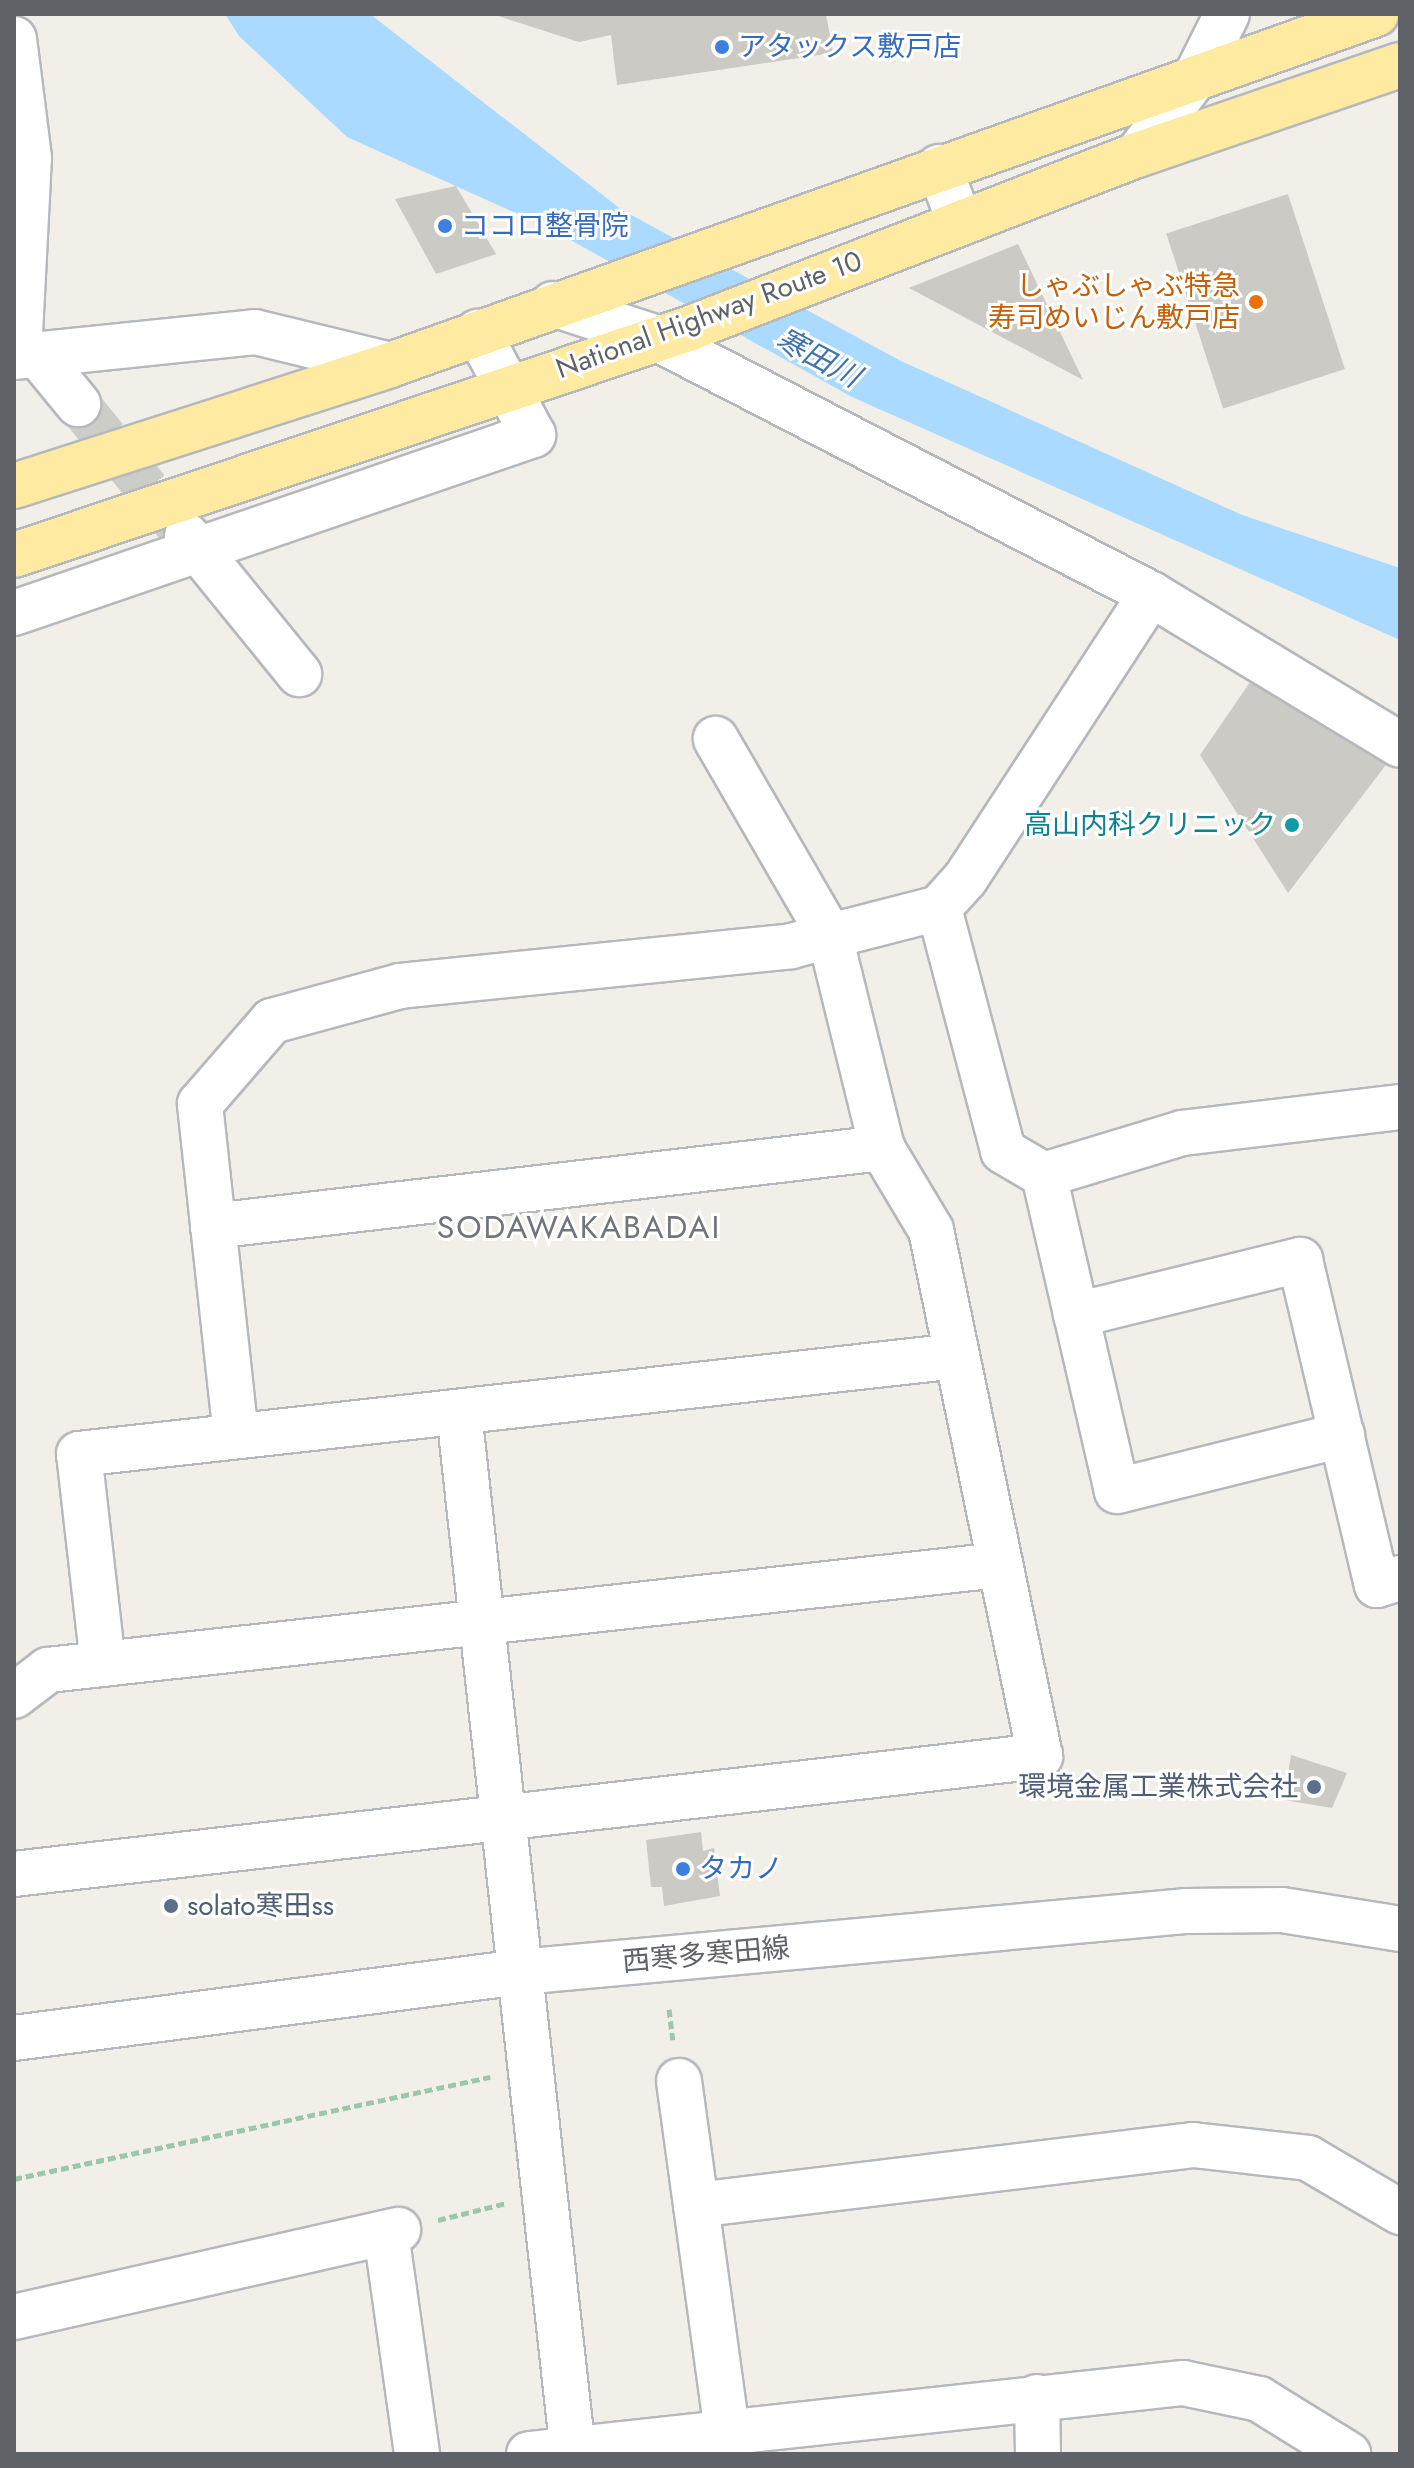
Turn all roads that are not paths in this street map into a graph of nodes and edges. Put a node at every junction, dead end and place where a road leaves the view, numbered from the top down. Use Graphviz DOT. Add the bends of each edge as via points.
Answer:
graph roads {
  1 [pos="1227,14"];
  2 [pos="1376,14"];
  3 [pos="14,39"];
  4 [pos="1400,65"];
  5 [pos="1196,76"];
  6 [pos="1137,155"];
  7 [pos="939,167"];
  8 [pos="960,223"];
  9 [pos="553,304"];
  10 [pos="478,332"];
  11 [pos="671,333"];
  12 [pos="24,356"];
  13 [pos="390,365"];
  14 [pos="508,387"];
  15 [pos="78,404"];
  16 [pos="14,486"];
  17 [pos="192,544"];
  18 [pos="14,555"];
  19 [pos="1151,594"];
  20 [pos="14,613"];
  21 [pos="299,674"];
  22 [pos="716,739"];
  23 [pos="1400,745"];
  24 [pos="939,908"];
  25 [pos="830,936"];
  26 [pos="1400,1107"];
  27 [pos="882,1148"];
  28 [pos="1044,1175"];
  29 [pos="213,1226"];
  30 [pos="1076,1315"];
  31 [pos="957,1356"];
  32 [pos="459,1412"];
  33 [pos="1342,1435"];
  34 [pos="236,1436"];
  35 [pos="999,1565"];
  36 [pos="1400,1578"];
  37 [pos="482,1622"];
  38 [pos="103,1664"];
  39 [pos="14,1696"];
  40 [pos="503,1818"];
  41 [pos="14,1874"];
  42 [pos="1400,1929"];
  43 [pos="520,1972"];
  44 [pos="14,2038"];
  45 [pos="679,2081"];
  46 [pos="696,2205"];
  47 [pos="1400,2212"];
  48 [pos="14,2317"];
  49 [pos="1037,2397"];
  50 [pos="728,2443"];
  51 [pos="573,2452"];
  52 [pos="417,2454"];
  53 [pos="529,2454"];
  54 [pos="1038,2454"];
  55 [pos="1348,2454"];
  1 -- 5 [label="street"];
  2 -- 5 [label="highway"];
  3 -- 12 [label="street" via="29,157"];
  4 -- 6 [label="highway, National Highway Route 10"];
  5 -- 6 [label="street"];
  5 -- 7 [label="highway"];
  6 -- 8 [label="highway, National Highway Route 10"];
  7 -- 8 [label="street"];
  7 -- 9 [label="highway"];
  8 -- 11 [label="highway, National Highway Route 10"];
  9 -- 10 [label="highway"];
  9 -- 11 [label="street"];
  10 -- 13 [label="highway"];
  10 -- 14 [label="street"];
  11 -- 14 [label="highway, National Highway Route 10"];
  11 -- 19 [label="street"];
  12 -- 13 [label="street" via="255,332"];
  12 -- 15 [label="street"];
  13 -- 16 [label="highway"];
  14 -- 17 [label="street" via="533,435"];
  14 -- 18 [label="highway, National Highway Route 10"];
  17 -- 20 [label="street"];
  17 -- 21 [label="street"];
  19 -- 23 [label="street"];
  19 -- 24 [label="street" via="965,879"];
  22 -- 25 [label="street"];
  24 -- 25 [label="street"];
  24 -- 28 [label="street" via="1003,1151"];
  25 -- 27 [label="street"];
  25 -- 29 [label="street" via="400,986 272,1021 200,1104"];
  26 -- 28 [label="street" via="1182,1133"];
  27 -- 29 [label="street"];
  27 -- 31 [label="street" via="931,1230"];
  28 -- 30 [label="street"];
  29 -- 34 [label="street"];
  30 -- 33 [label="street" via="1300,1260"];
  30 -- 33 [label="street" via="1117,1491"];
  31 -- 32 [label="street"];
  31 -- 35 [label="street"];
  32 -- 34 [label="street"];
  32 -- 37 [label="street"];
  33 -- 36 [label="street" via="1377,1585"];
  34 -- 38 [label="street" via="79,1454"];
  35 -- 37 [label="street"];
  35 -- 40 [label="street" via="1040,1756"];
  37 -- 38 [label="street"];
  37 -- 40 [label="street"];
  38 -- 39 [label="street" via="48,1670"];
  40 -- 41 [label="street"];
  40 -- 43 [label="street"];
  42 -- 43 [label="street, 西寒多寒田線" via="1282,1910 1187,1911"];
  43 -- 44 [label="street, 西寒多寒田線"];
  43 -- 51 [label="street"];
  45 -- 46 [label="street"];
  46 -- 47 [label="street" via="1193,2145 1308,2158"];
  46 -- 50 [label="street"];
  48 -- 52 [label="street" via="392,2231"];
  49 -- 50 [label="street"];
  49 -- 54 [label="street"];
  49 -- 55 [label="street" via="1219,2386 1259,2399"];
  50 -- 51 [label="street"];
  51 -- 53 [label="street"];
}
